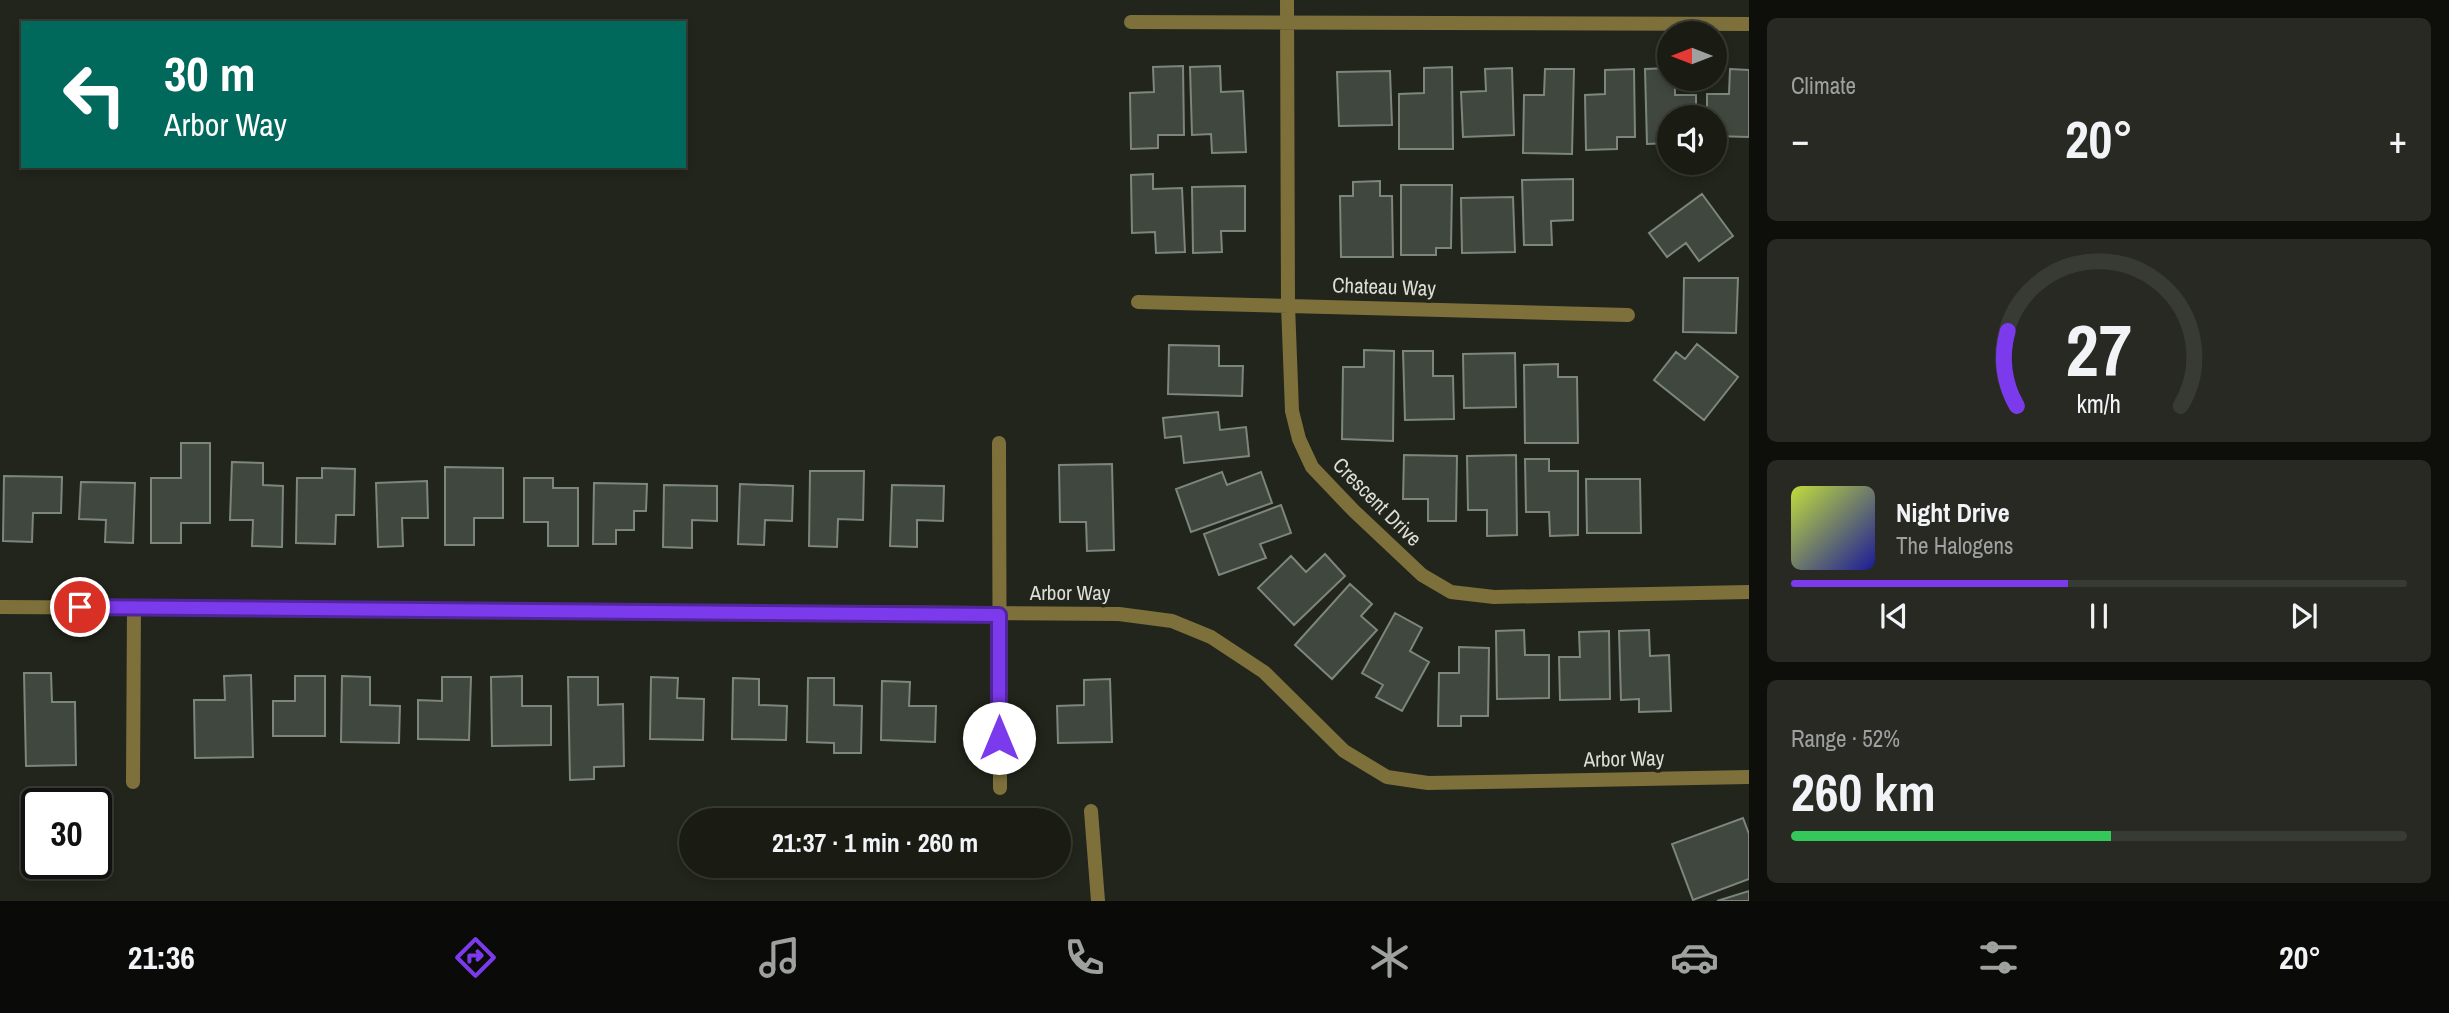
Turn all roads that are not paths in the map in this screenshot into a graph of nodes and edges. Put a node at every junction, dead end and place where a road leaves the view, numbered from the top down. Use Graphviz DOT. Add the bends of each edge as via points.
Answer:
graph roads {
  1 [pos="1287,0"];
  2 [pos="1131,22"];
  3 [pos="1289,22"];
  4 [pos="1749,24"];
  5 [pos="1138,302"];
  6 [pos="1288,305"];
  7 [pos="1628,315"];
  8 [pos="999,443"];
  9 [pos="1749,592"];
  10 [pos="134,606"];
  11 [pos="0,607"];
  12 [pos="999,615"];
  13 [pos="1749,778"];
  14 [pos="133,782"];
  15 [pos="1000,788"];
  16 [pos="1091,811"];
  17 [pos="1098,901"];
  1 -- 3 [label="street, Crescent Drive"];
  2 -- 3 [label="street"];
  3 -- 4 [label="street"];
  3 -- 6 [label="street, Crescent Drive"];
  5 -- 6 [label="street, Chateau Way"];
  6 -- 7 [label="street, Chateau Way"];
  6 -- 9 [label="street, Crescent Drive" via="1292,411 1312,467 1422,575 1451,592 1494,597"];
  8 -- 12 [label="street"];
  10 -- 11 [label="street, Arbor Way"];
  10 -- 12 [label="street, Arbor Way"];
  10 -- 14 [label="street"];
  12 -- 13 [label="street, Arbor Way" via="1119,614 1172,621 1211,636 1264,672 1344,751 1387,777 1428,783"];
  12 -- 15 [label="street"];
  16 -- 17 [label="street"];
}
